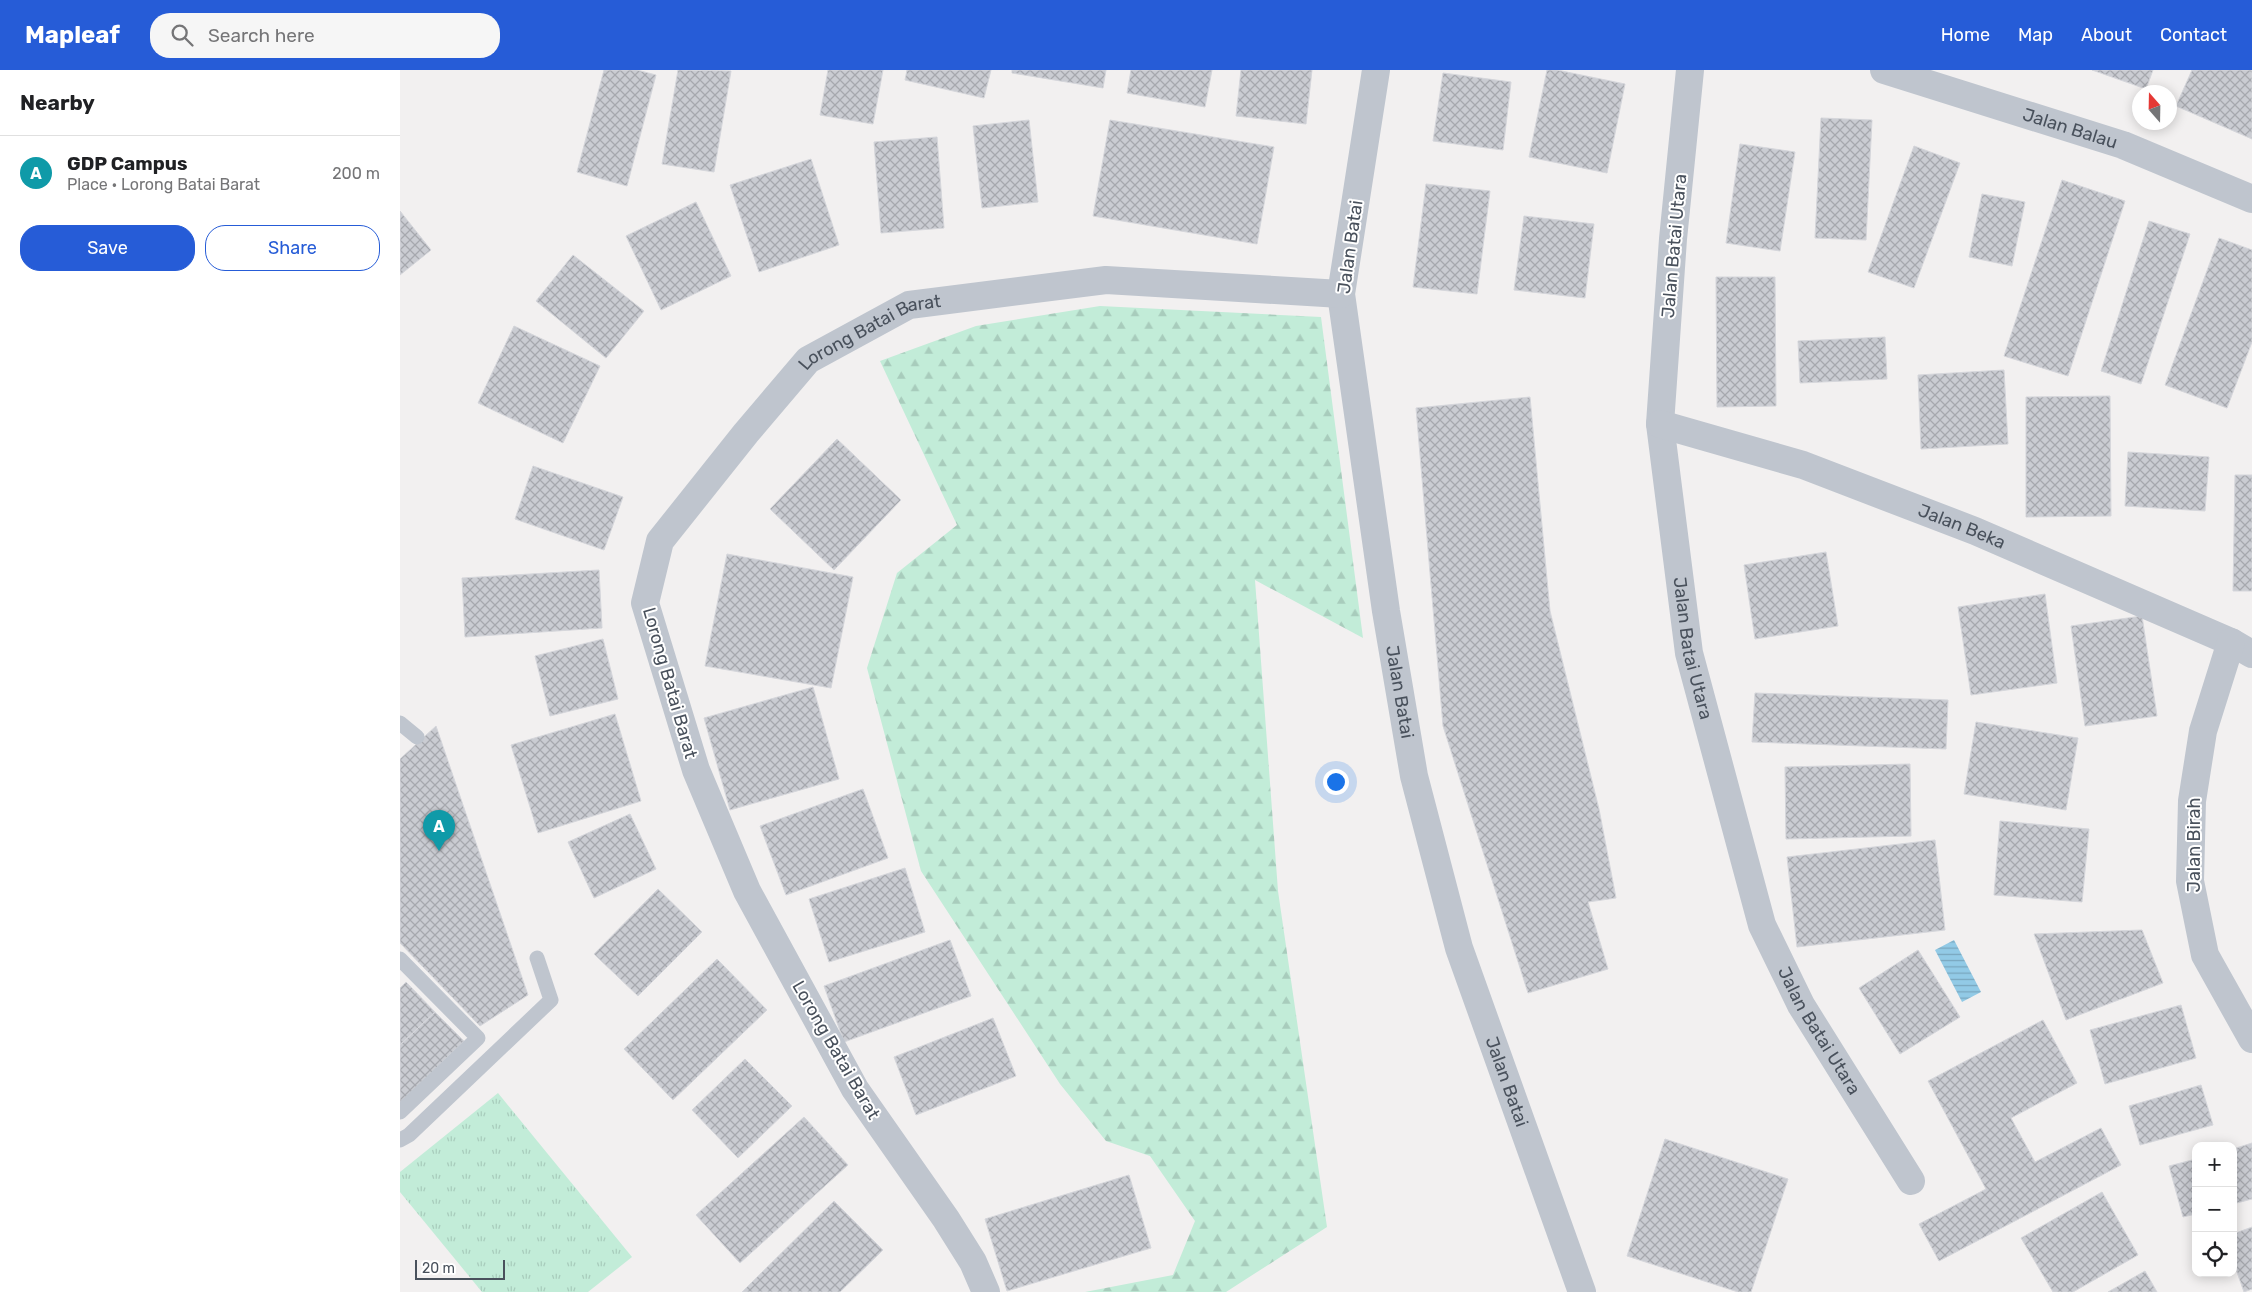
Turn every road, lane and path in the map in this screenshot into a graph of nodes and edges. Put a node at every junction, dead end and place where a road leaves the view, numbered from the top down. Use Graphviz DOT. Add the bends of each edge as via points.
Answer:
graph roads {
  1 [pos="1376,70"];
  2 [pos="1690,70"];
  3 [pos="1884,70"];
  4 [pos="2252,199"];
  5 [pos="1341,294"];
  6 [pos="1660,424"];
  7 [pos="2242,648"];
  8 [pos="537,958"];
  9 [pos="400,959"];
  10 [pos="2252,1039"];
  11 [pos="400,1112"];
  12 [pos="400,1140"];
  13 [pos="1911,1181"];
  14 [pos="986,1292"];
  15 [pos="1582,1292"];
  1 -- 5 [label="street, Jalan Batai"];
  2 -- 6 [label="street, Jalan Batai Utara" via="1673,239"];
  3 -- 4 [label="street, Jalan Balau" via="2123,145"];
  5 -- 14 [label="street, Lorong Batai Barat" via="1106,280 909,305 808,360 660,541 645,603 696,770 746,891 855,1089 946,1219 973,1262"];
  5 -- 15 [label="street, Jalan Batai" via="1386,611 1414,776 1459,948"];
  6 -- 7 [label="street, Jalan Beka" via="1803,465 1921,510"];
  6 -- 13 [label="street, Jalan Batai Utara" via="1689,654 1762,925 1801,1005"];
  7 -- 10 [label="street, Jalan Birah" via="2203,730 2192,801 2190,881 2206,955"];
  8 -- 12 [label="lane" via="551,1000"];
  9 -- 11 [label="lane" via="478,1038"];
}
